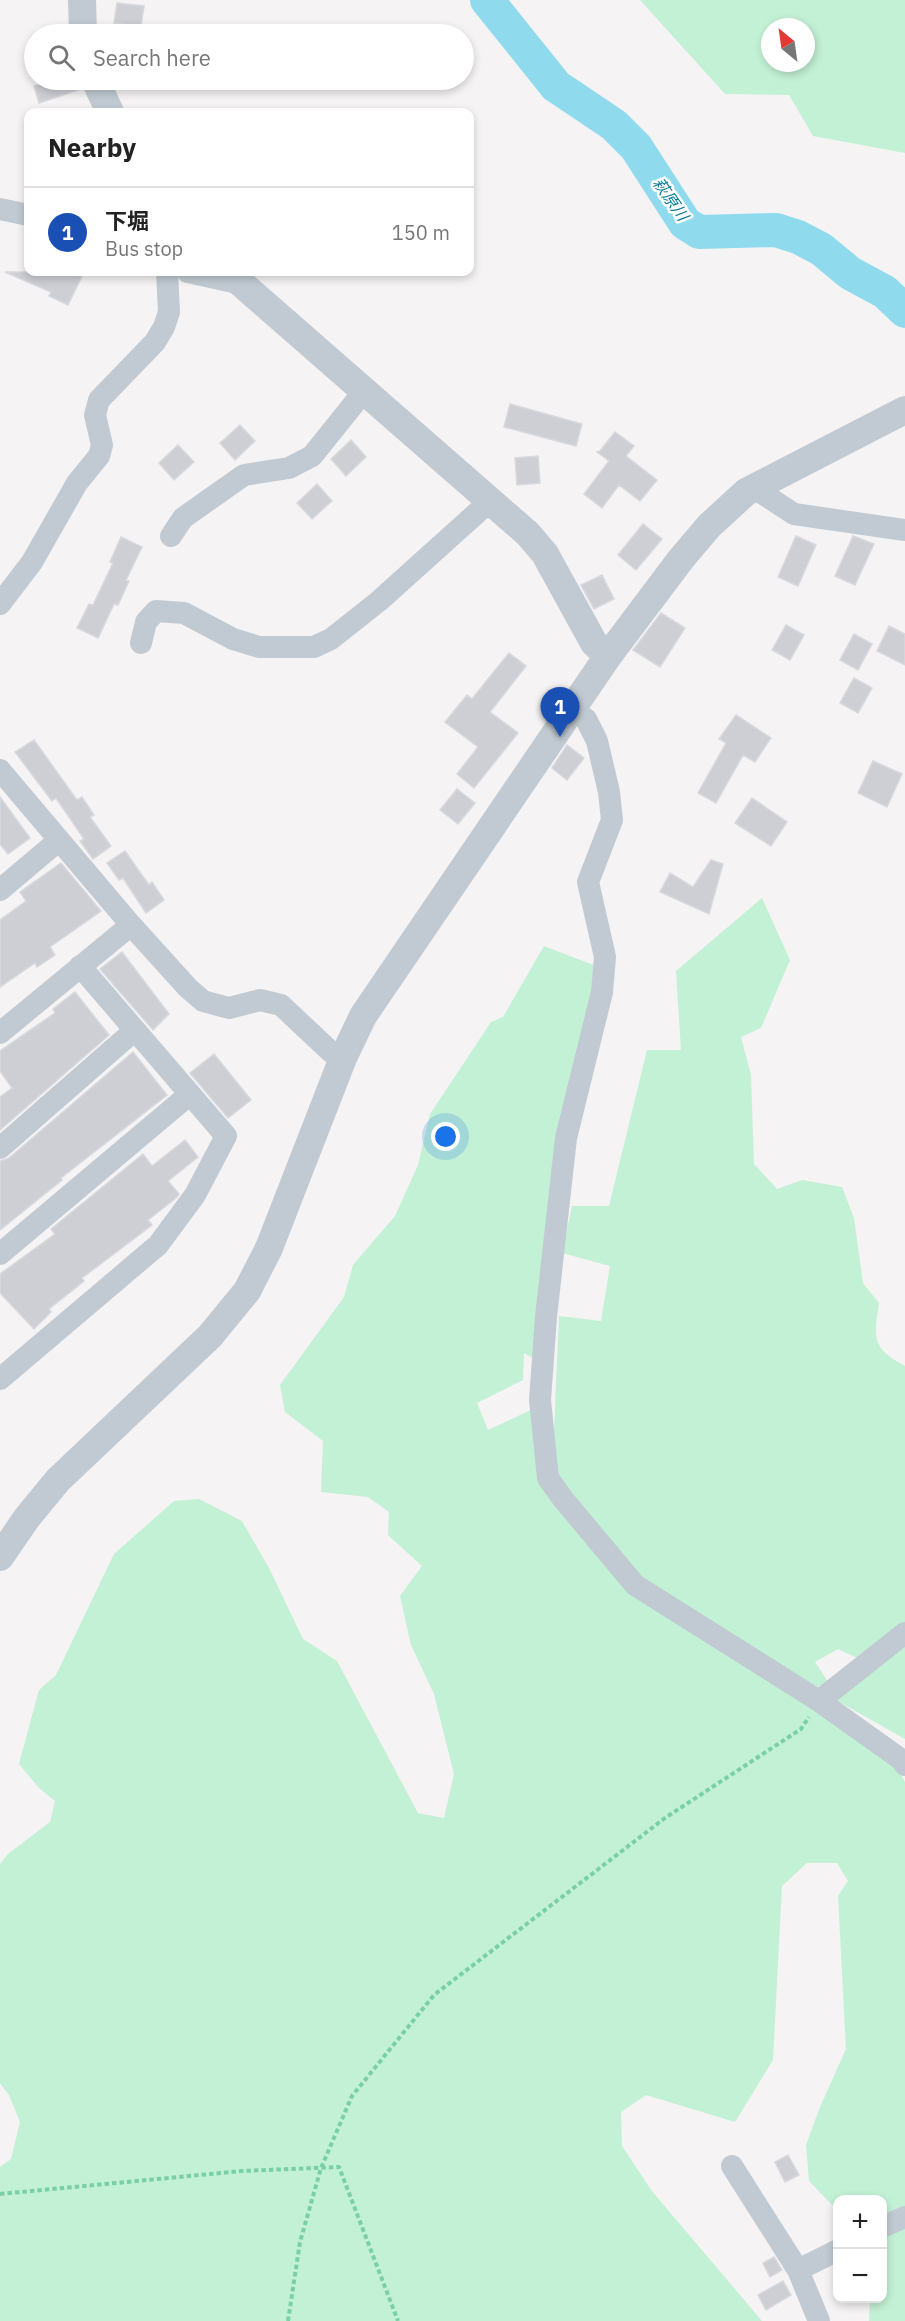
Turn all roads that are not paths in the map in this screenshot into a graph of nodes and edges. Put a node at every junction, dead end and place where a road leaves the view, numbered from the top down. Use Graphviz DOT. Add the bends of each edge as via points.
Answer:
graph roads {
  1 [pos="82,3"];
  2 [pos="83,24"];
  3 [pos="100,90"];
  4 [pos="108,108"];
  5 [pos="0,209"];
  6 [pos="24,214"];
  7 [pos="167,276"];
  8 [pos="219,276"];
  9 [pos="235,278"];
  10 [pos="365,390"];
  11 [pos="905,410"];
  12 [pos="754,488"];
  13 [pos="490,501"];
  14 [pos="905,530"];
  15 [pos="171,536"];
  16 [pos="0,604"];
  17 [pos="141,643"];
  18 [pos="608,656"];
  19 [pos="571,708"];
  20 [pos="0,770"];
  21 [pos="58,841"];
  22 [pos="0,890"];
  23 [pos="131,925"];
  24 [pos="80,966"];
  25 [pos="135,1030"];
  26 [pos="0,1033"];
  27 [pos="343,1058"];
  28 [pos="190,1094"];
  29 [pos="0,1148"];
  30 [pos="0,1254"];
  31 [pos="0,1379"];
  32 [pos="0,1557"];
  33 [pos="905,1633"];
  34 [pos="819,1701"];
  35 [pos="904,1761"];
  36 [pos="732,2166"];
  37 [pos="905,2217"];
  38 [pos="887,2225"];
  39 [pos="833,2252"];
  40 [pos="798,2270"];
  41 [pos="819,2321"];
  1 -- 2 [label="street"];
  3 -- 4 [label="street"];
  5 -- 6 [label="street"];
  7 -- 16 [label="street" via="169,312 164,327 155,342 99,400 95,415 102,445 99,456 77,483 32,562"];
  8 -- 9 [label="street"];
  9 -- 10 [label="street"];
  10 -- 13 [label="street"];
  10 -- 15 [label="street" via="312,456 289,468 244,475 183,519"];
  11 -- 12 [label="street"];
  12 -- 14 [label="street" via="794,514"];
  12 -- 18 [label="street" via="709,526"];
  13 -- 17 [label="street" via="379,601 331,639 314,647 259,647 233,639 184,613 156,611 146,622"];
  13 -- 18 [label="street" via="545,554 594,643"];
  18 -- 19 [label="street"];
  19 -- 27 [label="street" via="363,1016"];
  19 -- 34 [label="street" via="586,719 597,741 612,820 588,882 605,957 602,992 566,1138 548,1295 540,1400 548,1478 635,1585"];
  20 -- 21 [label="street"];
  21 -- 22 [label="street"];
  21 -- 23 [label="street"];
  23 -- 24 [label="street"];
  23 -- 27 [label="street" via="203,1001 229,1008 260,1000 281,1005 331,1052"];
  24 -- 25 [label="street"];
  24 -- 26 [label="street"];
  25 -- 28 [label="street"];
  25 -- 29 [label="street"];
  27 -- 32 [label="street" via="269,1248 247,1291 210,1336 58,1480"];
  28 -- 30 [label="street"];
  28 -- 31 [label="street" via="226,1136 195,1195 158,1245"];
  33 -- 34 [label="street"];
  34 -- 35 [label="street"];
  36 -- 40 [label="street"];
  37 -- 38 [label="street"];
  39 -- 40 [label="street"];
  40 -- 41 [label="street"];
}
